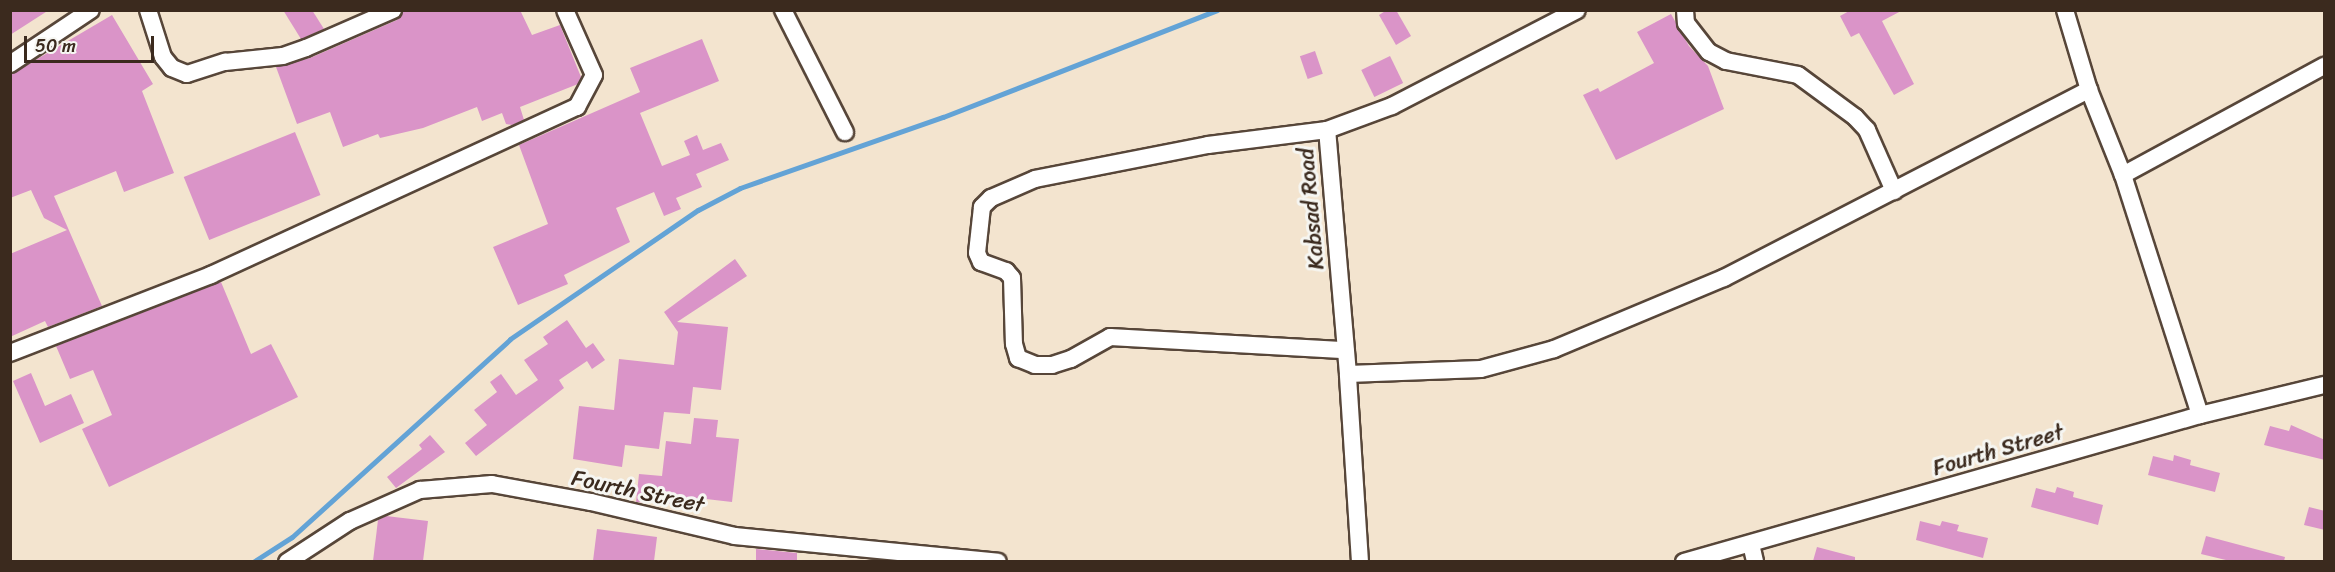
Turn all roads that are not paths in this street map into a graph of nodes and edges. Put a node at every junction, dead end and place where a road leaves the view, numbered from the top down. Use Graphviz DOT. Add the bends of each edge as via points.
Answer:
graph roads {
  1 [pos="92,10"];
  2 [pos="148,10"];
  3 [pos="393,10"];
  4 [pos="565,10"];
  5 [pos="783,10"];
  6 [pos="1577,10"];
  7 [pos="1685,10"];
  8 [pos="2065,10"];
  9 [pos="10,64"];
  10 [pos="2325,66"];
  11 [pos="2089,90"];
  12 [pos="1327,130"];
  13 [pos="845,132"];
  14 [pos="2123,175"];
  15 [pos="1894,191"];
  16 [pos="1346,350"];
  17 [pos="10,353"];
  18 [pos="1348,374"];
  19 [pos="2325,385"];
  20 [pos="2200,415"];
  21 [pos="1751,544"];
  22 [pos="287,561"];
  23 [pos="998,561"];
  24 [pos="1360,561"];
  25 [pos="1684,561"];
  26 [pos="1755,561"];
  1 -- 9 [label="street"];
  2 -- 3 [label="street" via="163,57 172,68 187,74 225,62 283,56"];
  4 -- 17 [label="street" via="594,75 577,107 211,274"];
  5 -- 13 [label="street"];
  6 -- 12 [label="street, Kabsad Road" via="1392,106"];
  7 -- 15 [label="street" via="1686,23 1709,52 1726,61 1798,75 1855,117 1867,130"];
  8 -- 11 [label="street"];
  10 -- 14 [label="street"];
  11 -- 14 [label="street"];
  11 -- 15 [label="street"];
  12 -- 16 [label="street, Kabsad Road"];
  12 -- 16 [label="street" via="1208,145 1035,178 991,198 982,207 977,253 981,262 1006,271 1012,278 1014,344 1018,358 1035,365 1071,359 1110,337"];
  14 -- 20 [label="street"];
  15 -- 18 [label="street" via="1724,278 1554,350 1481,369"];
  16 -- 18 [label="street, Kabsad Road"];
  18 -- 24 [label="street, Kabsad Road"];
  19 -- 20 [label="street, Fourth Street"];
  20 -- 21 [label="street, Fourth Street"];
  21 -- 25 [label="street, Fourth Street"];
  21 -- 26 [label="street"];
  22 -- 23 [label="street, Fourth Street" via="350,521 420,490 492,484 591,502 735,536"];
}
